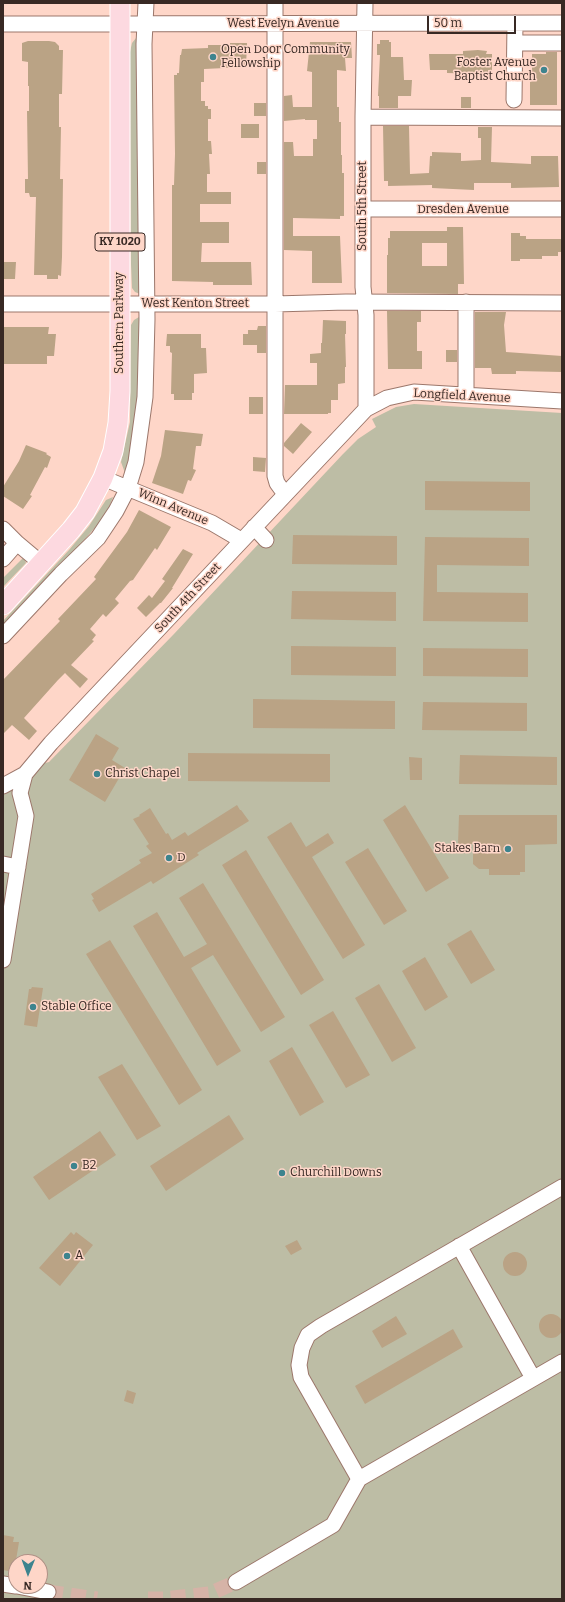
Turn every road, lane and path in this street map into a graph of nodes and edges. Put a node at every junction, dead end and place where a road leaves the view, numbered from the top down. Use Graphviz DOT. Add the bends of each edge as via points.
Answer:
graph roads {
  1 [pos="120,3"];
  2 [pos="146,3"];
  3 [pos="275,3"];
  4 [pos="365,3"];
  5 [pos="515,23"];
  6 [pos="562,23"];
  7 [pos="3,24"];
  8 [pos="144,24"];
  9 [pos="275,24"];
  10 [pos="120,25"];
  11 [pos="366,25"];
  12 [pos="515,43"];
  13 [pos="562,43"];
  14 [pos="514,100"];
  15 [pos="363,118"];
  16 [pos="562,118"];
  17 [pos="363,209"];
  18 [pos="562,209"];
  19 [pos="364,302"];
  20 [pos="466,302"];
  21 [pos="562,303"];
  22 [pos="3,304"];
  23 [pos="120,304"];
  24 [pos="147,304"];
  25 [pos="275,304"];
  26 [pos="466,395"];
  27 [pos="562,402"];
  28 [pos="366,409"];
  29 [pos="103,478"];
  30 [pos="128,488"];
  31 [pos="285,494"];
  32 [pos="254,527"];
  33 [pos="3,529"];
  34 [pos="241,540"];
  35 [pos="266,540"];
  36 [pos="17,543"];
  37 [pos="3,558"];
  38 [pos="42,564"];
  39 [pos="3,605"];
  40 [pos="3,636"];
  41 [pos="26,774"];
  42 [pos="3,786"];
  43 [pos="3,864"];
  44 [pos="18,867"];
  45 [pos="9,892"];
  46 [pos="3,960"];
  47 [pos="562,1187"];
  48 [pos="459,1246"];
  49 [pos="562,1362"];
  50 [pos="533,1378"];
  51 [pos="359,1479"];
  52 [pos="236,1582"];
  1 -- 10 [label="main road, Southern Parkway / KY 1020"];
  2 -- 8 [label="street"];
  3 -- 9 [label="street"];
  4 -- 11 [label="street, South 5th Street"];
  5 -- 6 [label="street, West Evelyn Avenue"];
  5 -- 11 [label="street, West Evelyn Avenue"];
  5 -- 12 [label="street"];
  7 -- 10 [label="street, West Evelyn Avenue"];
  8 -- 9 [label="street, West Evelyn Avenue"];
  8 -- 10 [label="street, West Evelyn Avenue"];
  8 -- 24 [label="street"];
  9 -- 11 [label="street, West Evelyn Avenue"];
  9 -- 25 [label="street"];
  10 -- 23 [label="main road, Southern Parkway / KY 1020"];
  11 -- 15 [label="street, South 5th Street"];
  12 -- 13 [label="street"];
  12 -- 14 [label="street"];
  15 -- 16 [label="street"];
  15 -- 17 [label="street, South 5th Street"];
  17 -- 18 [label="street, Dresden Avenue"];
  17 -- 19 [label="street, South 5th Street"];
  19 -- 20 [label="street, West Kenton Street"];
  19 -- 25 [label="street, West Kenton Street"];
  19 -- 28 [label="street, South 5th Street"];
  20 -- 21 [label="street, West Kenton Street"];
  20 -- 26 [label="street"];
  22 -- 23 [label="street, West Kenton Street"];
  23 -- 24 [label="street, West Kenton Street"];
  23 -- 29 [label="main road, Southern Parkway / KY 1020" via="118,423 113,451"];
  24 -- 25 [label="street, West Kenton Street"];
  24 -- 30 [label="street" via="145,397 136,462"];
  25 -- 31 [label="street" via="275,476"];
  26 -- 27 [label="street, Longfield Avenue"];
  26 -- 28 [label="street, Longfield Avenue" via="403,394 387,398"];
  28 -- 31 [label="street, South 4th Street"];
  29 -- 30 [label="street, Winn Avenue"];
  29 -- 38 [label="main road, Southern Parkway / KY 1020" via="85,512"];
  30 -- 34 [label="street, Winn Avenue" via="212,523"];
  30 -- 40 [label="street" via="98,538"];
  31 -- 32 [label="street, South 4th Street"];
  32 -- 34 [label="street, South 4th Street"];
  32 -- 35 [label="street"];
  33 -- 36 [label="street"];
  34 -- 41 [label="street, South 4th Street" via="47,748"];
  36 -- 37 [label="street"];
  36 -- 38 [label="street"];
  38 -- 39 [label="main road, Southern Parkway / KY 1020"];
  41 -- 42 [label="street"];
  41 -- 44 [label="street, South 4th Street" via="20,793 26,816"];
  43 -- 44 [label="street"];
  44 -- 45 [label="street"];
  45 -- 46 [label="street"];
  47 -- 48 [label="street"];
  48 -- 50 [label="street"];
  48 -- 51 [label="street" via="321,1326 308,1335 302,1348 300,1378"];
  49 -- 50 [label="street"];
  50 -- 51 [label="street"];
  51 -- 52 [label="street" via="333,1525"];
}
